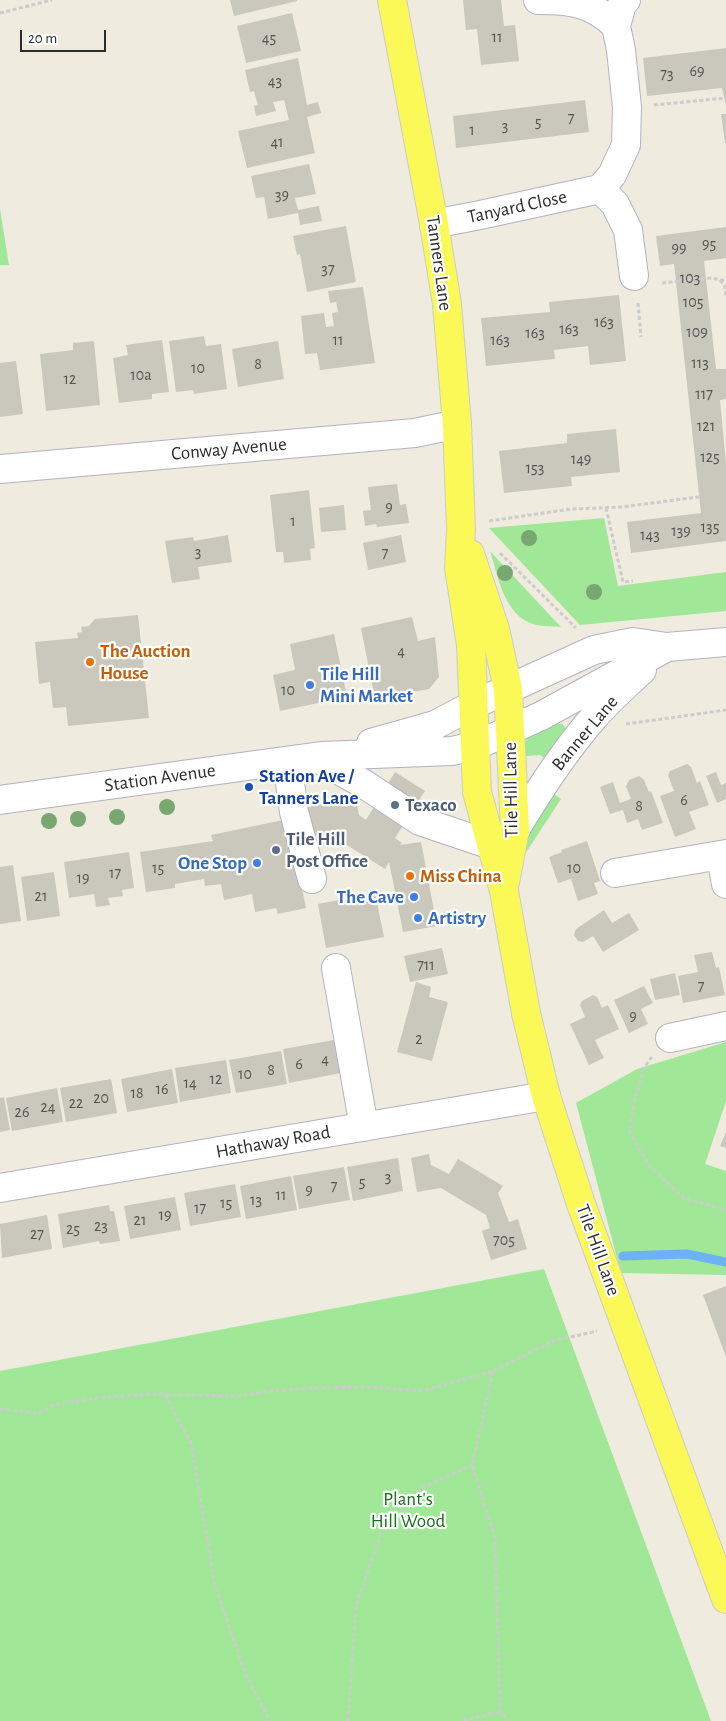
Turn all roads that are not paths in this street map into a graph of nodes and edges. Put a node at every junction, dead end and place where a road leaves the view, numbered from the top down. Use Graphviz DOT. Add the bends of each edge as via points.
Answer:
graph roads {
  1 [pos="392,0"];
  2 [pos="538,0"];
  3 [pos="626,0"];
  4 [pos="616,26"];
  5 [pos="600,189"];
  6 [pos="434,224"];
  7 [pos="635,281"];
  8 [pos="457,424"];
  9 [pos="0,470"];
  10 [pos="471,525"];
  11 [pos="726,642"];
  12 [pos="667,647"];
  13 [pos="508,689"];
  14 [pos="473,705"];
  15 [pos="510,730"];
  16 [pos="475,746"];
  17 [pos="317,757"];
  18 [pos="287,761"];
  19 [pos="0,800"];
  20 [pos="515,830"];
  21 [pos="491,845"];
  22 [pos="723,854"];
  23 [pos="615,873"];
  24 [pos="312,879"];
  25 [pos="726,884"];
  26 [pos="504,891"];
  27 [pos="336,968"];
  28 [pos="726,1026"];
  29 [pos="670,1038"];
  30 [pos="546,1096"];
  31 [pos="364,1127"];
  32 [pos="0,1188"];
  33 [pos="726,1599"];
  1 -- 6 [label="main road, Tanners Lane"];
  2 -- 4 [label="street" via="573,2 592,8"];
  3 -- 4 [label="street"];
  4 -- 5 [label="street" via="627,107 626,145 612,175"];
  5 -- 6 [label="street, Tanyard Close"];
  5 -- 7 [label="street" via="615,204 628,230"];
  6 -- 8 [label="main road, Tanners Lane" via="447,304"];
  8 -- 9 [label="street, Conway Avenue" via="415,433"];
  8 -- 10 [label="main road, Tanners Lane"];
  10 -- 13 [label="main road, Tanners Lane"];
  10 -- 14 [label="main road, Tanners Lane" via="459,568 470,645"];
  11 -- 12 [label="street, Banner Lane"];
  12 -- 13 [label="street, Banner Lane" via="633,642 594,650"];
  12 -- 15 [label="street, Banner Lane"];
  12 -- 20 [label="street, Banner Lane" via="595,715 542,784"];
  13 -- 14 [label="street, Banner Lane"];
  13 -- 15 [label="main road, Tile Hill Lane"];
  14 -- 16 [label="main road, Tile Hill Lane"];
  14 -- 17 [label="street, Station Avenue" via="410,734"];
  15 -- 16 [label="street, Banner Lane"];
  15 -- 20 [label="main road, Tile Hill Lane"];
  16 -- 17 [label="street, Station Avenue" via="444,752"];
  16 -- 21 [label="main road, Tile Hill Lane" via="477,792"];
  17 -- 18 [label="street, Station Avenue"];
  17 -- 21 [label="street" via="420,821"];
  18 -- 19 [label="street, Station Avenue"];
  18 -- 24 [label="street" via="294,812"];
  20 -- 26 [label="main road, Tile Hill Lane"];
  21 -- 26 [label="main road, Tile Hill Lane"];
  22 -- 23 [label="street"];
  22 -- 25 [label="street"];
  26 -- 30 [label="main road, Tile Hill Lane" via="526,1013"];
  27 -- 31 [label="street"];
  28 -- 29 [label="street"];
  30 -- 31 [label="street, Hathaway Road"];
  30 -- 33 [label="main road, Tile Hill Lane" via="581,1204"];
  31 -- 32 [label="street, Hathaway Road"];
}
